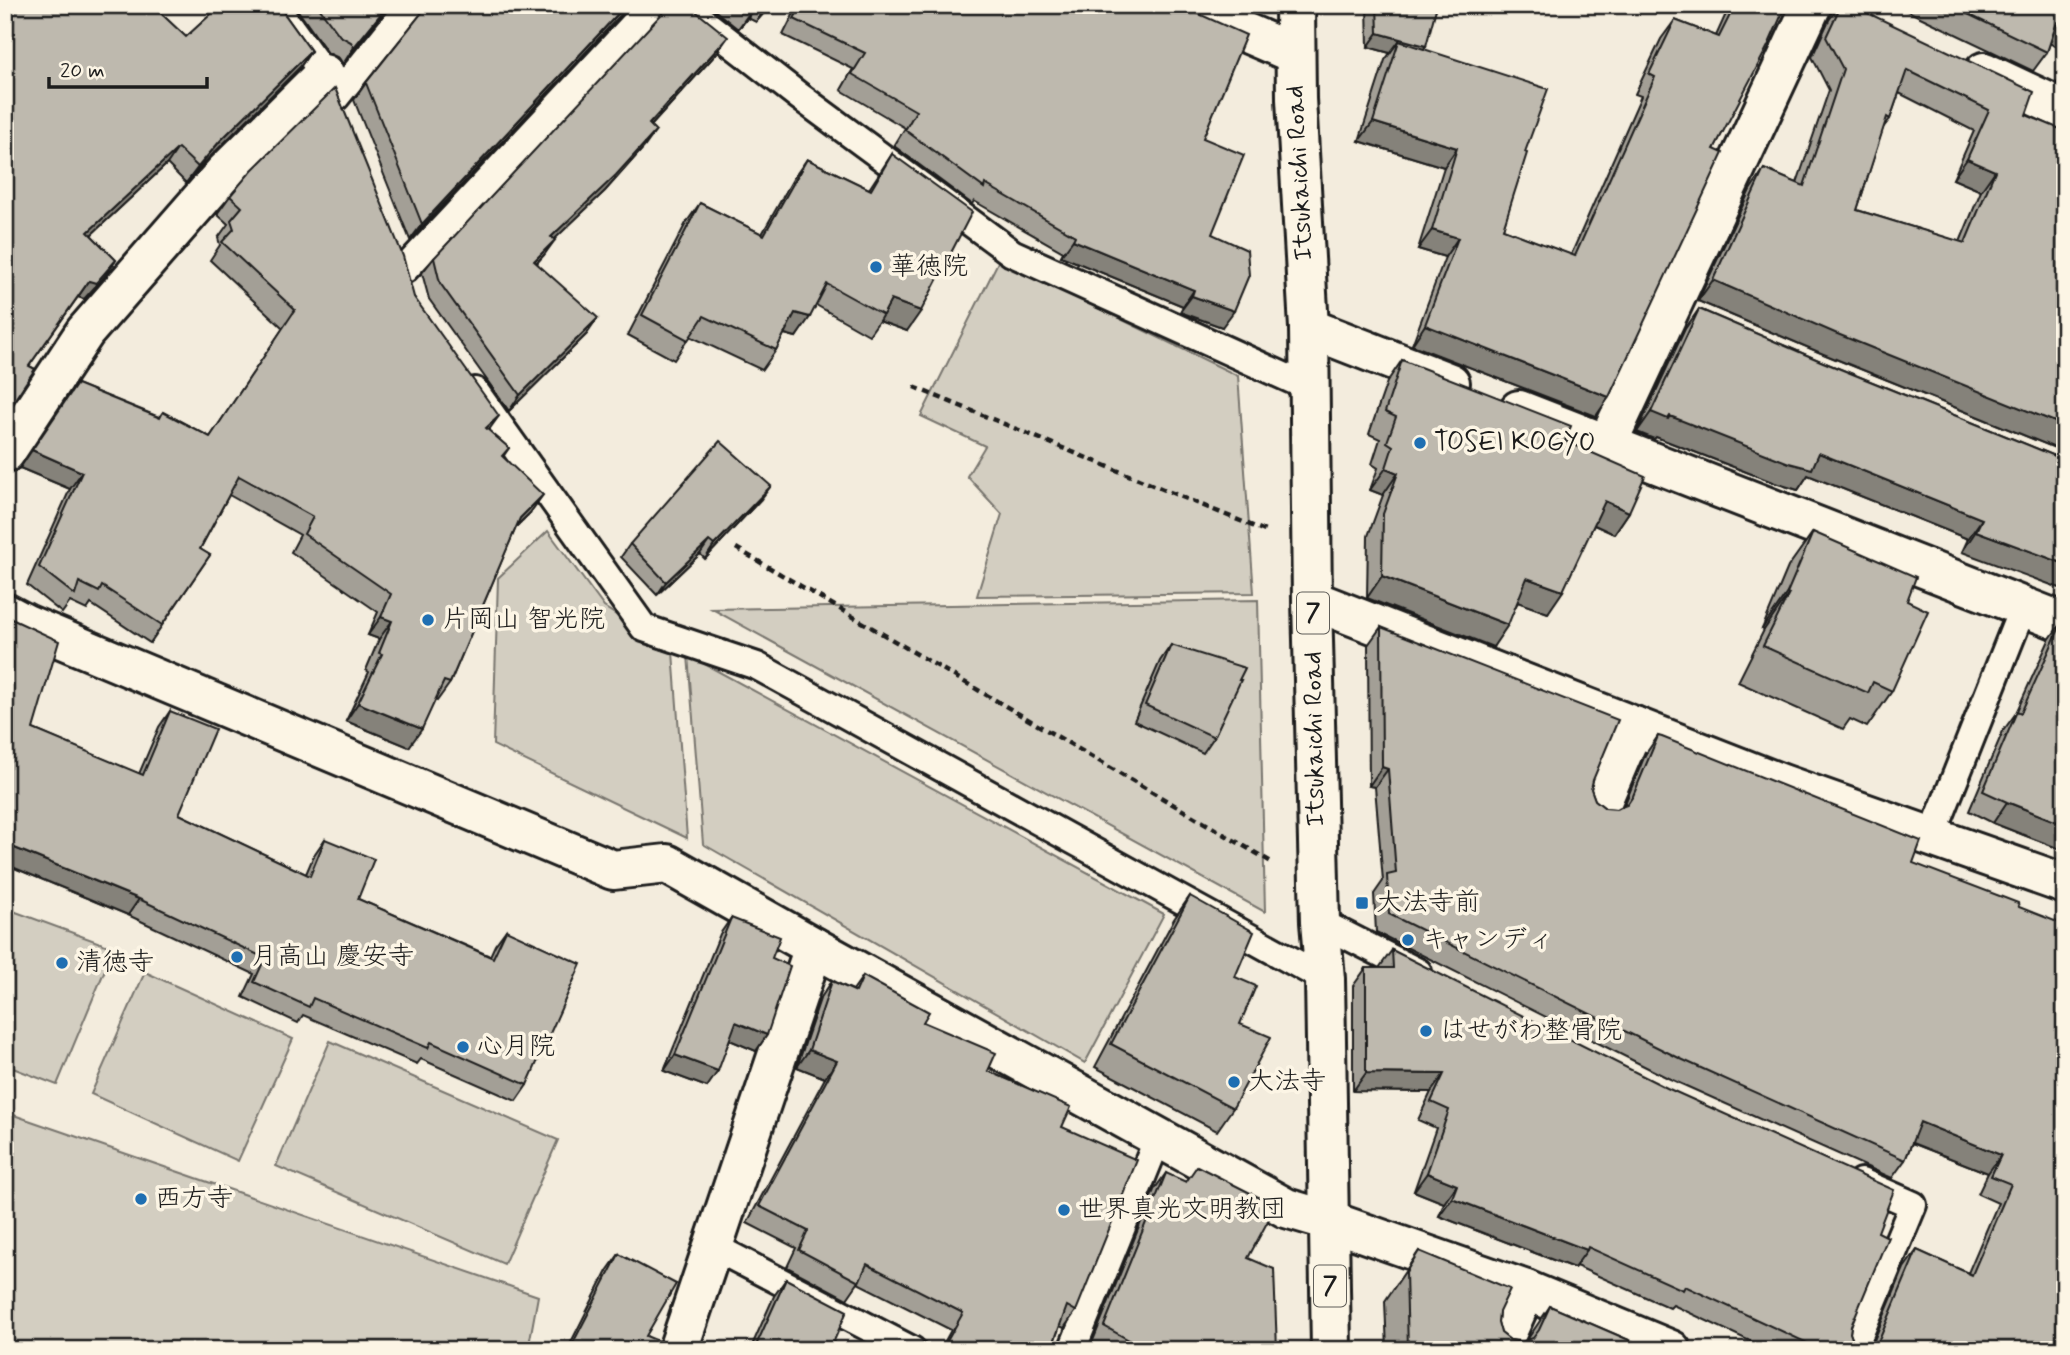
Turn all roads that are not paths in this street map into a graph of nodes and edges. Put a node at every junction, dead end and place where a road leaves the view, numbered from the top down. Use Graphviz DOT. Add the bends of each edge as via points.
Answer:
graph roads {
  1 [pos="274,5"];
  2 [pos="410,5"];
  3 [pos="652,5"];
  4 [pos="682,5"];
  5 [pos="1181,5"];
  6 [pos="1295,5"];
  7 [pos="1812,5"];
  8 [pos="1295,54"];
  9 [pos="1954,58"];
  10 [pos="330,85"];
  11 [pos="2065,110"];
  12 [pos="346,121"];
  13 [pos="395,245"];
  14 [pos="1309,328"];
  15 [pos="463,373"];
  16 [pos="1310,388"];
  17 [pos="1606,444"];
  18 [pos="5,453"];
  19 [pos="1312,600"];
  20 [pos="2023,607"];
  21 [pos="5,613"];
  22 [pos="2065,623"];
  23 [pos="1634,726"];
  24 [pos="1600,806"];
  25 [pos="1932,836"];
  26 [pos="2065,884"];
  27 [pos="1320,922"];
  28 [pos="814,947"];
  29 [pos="1325,979"];
  30 [pos="1440,983"];
  31 [pos="1158,1138"];
  32 [pos="1837,1171"];
  33 [pos="1330,1221"];
  34 [pos="712,1246"];
  35 [pos="1526,1290"];
  36 [pos="678,1350"];
  37 [pos="912,1350"];
  38 [pos="1072,1350"];
  39 [pos="1331,1350"];
  40 [pos="1499,1350"];
  41 [pos="1671,1350"];
  42 [pos="1853,1350"];
  1 -- 10 [label="lane"];
  2 -- 10 [label="lane"];
  3 -- 13 [label="lane" via="408,282"];
  4 -- 16 [label="lane" via="1013,253"];
  5 -- 8 [label="street"];
  6 -- 8 [label="street, Itsukaichi Road / 7"];
  7 -- 17 [label="street" via="1683,311"];
  8 -- 14 [label="street, Itsukaichi Road / 7"];
  9 -- 11 [label="street"];
  10 -- 12 [label="lane"];
  10 -- 18 [label="street" via="224,173 85,332"];
  14 -- 16 [label="street, Itsukaichi Road / 7"];
  14 -- 17 [label="street"];
  15 -- 29 [label="lane" via="644,628 757,666"];
  16 -- 19 [label="street, Itsukaichi Road / 7"];
  17 -- 20 [label="street"];
  19 -- 23 [label="street"];
  19 -- 27 [label="street, Itsukaichi Road / 7"];
  20 -- 22 [label="street"];
  20 -- 25 [label="lane"];
  21 -- 28 [label="street" via="613,870 667,864"];
  23 -- 24 [label="street"];
  23 -- 25 [label="street"];
  25 -- 26 [label="street"];
  27 -- 29 [label="street, Itsukaichi Road / 7"];
  27 -- 30 [label="lane"];
  28 -- 31 [label="street"];
  28 -- 34 [label="street"];
  29 -- 33 [label="street, Itsukaichi Road / 7"];
  31 -- 33 [label="street" via="1286,1208"];
  31 -- 38 [label="lane"];
  32 -- 42 [label="lane" via="1913,1205"];
  33 -- 35 [label="street"];
  33 -- 39 [label="street, 7"];
  34 -- 36 [label="street"];
  34 -- 37 [label="lane"];
  35 -- 40 [label="street"];
  35 -- 41 [label="street"];
}
